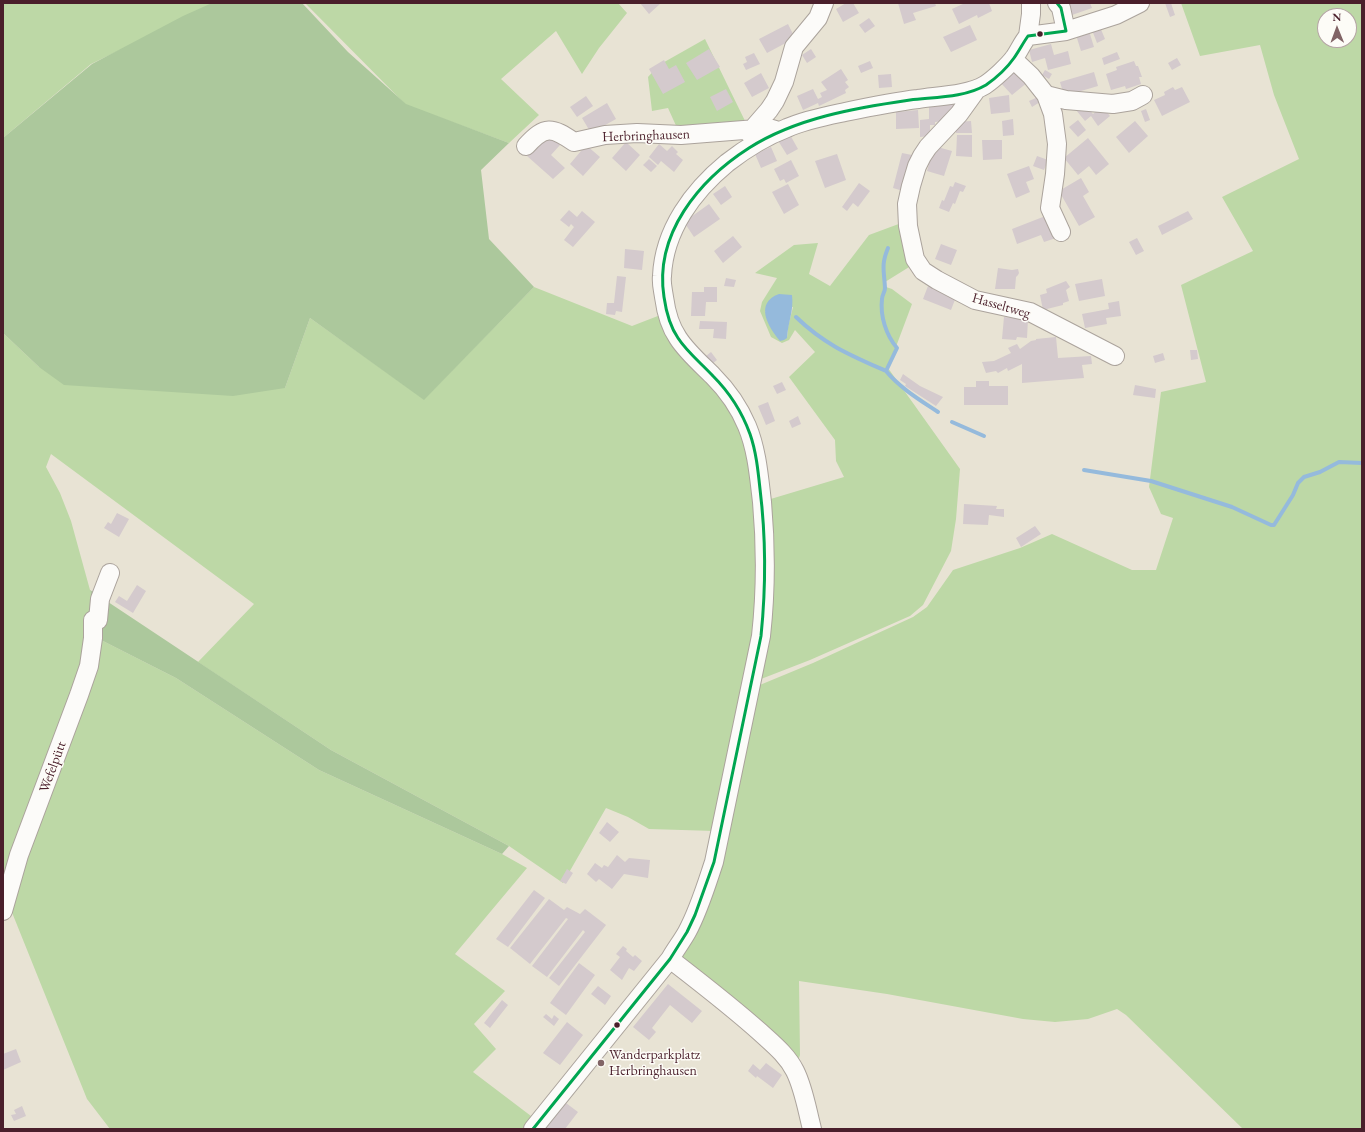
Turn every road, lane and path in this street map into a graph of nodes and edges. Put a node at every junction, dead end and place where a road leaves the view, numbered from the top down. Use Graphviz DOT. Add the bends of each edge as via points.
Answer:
graph roads {
  1 [pos="824,3"];
  2 [pos="1031,3"];
  3 [pos="1058,3"];
  4 [pos="1140,3"];
  5 [pos="1066,31"];
  6 [pos="1028,36"];
  7 [pos="1013,59"];
  8 [pos="977,89"];
  9 [pos="1046,95"];
  10 [pos="1143,95"];
  11 [pos="751,129"];
  12 [pos="778,131"];
  13 [pos="526,146"];
  14 [pos="741,152"];
  15 [pos="1061,232"];
  16 [pos="1115,356"];
  17 [pos="110,573"];
  18 [pos="3,911"];
  19 [pos="670,959"];
  20 [pos="533,1129"];
  21 [pos="812,1129"];
  1 -- 11 [label="street, Herbringhausen" via="818,18 794,47 784,82 775,101"];
  2 -- 6 [label="street"];
  3 -- 5 [label="street"];
  4 -- 5 [label="street" via="1116,15"];
  5 -- 6 [label="street"];
  6 -- 7 [label="street, Herbringhausen"];
  7 -- 8 [label="street, Herbringhausen" via="991,80"];
  7 -- 9 [label="street"];
  8 -- 12 [label="street, Herbringhausen" via="834,114"];
  8 -- 16 [label="street, Hasseltweg" via="959,114 928,147 917,166 908,204 908,226 915,258 923,270 937,280 975,300 1030,312"];
  9 -- 10 [label="street" via="1066,100 1113,104 1132,101"];
  9 -- 15 [label="street" via="1056,128 1057,156 1050,208"];
  11 -- 12 [label="street, Herbringhausen" via="769,128"];
  11 -- 13 [label="street, Herbringhausen" via="681,135 605,135 574,142 562,134 543,131 535,135"];
  11 -- 14 [label="street, Herbringhausen" via="739,148"];
  12 -- 14 [label="street, Herbringhausen"];
  14 -- 19 [label="street, Herbringhausen" via="706,182 687,205 671,234 663,260 661,278 666,312 678,339 732,397 748,427 759,476 766,555 761,636 714,862 695,916"];
  17 -- 18 [label="street, Wefelpütt" via="100,599 98,620 93,620 89,666 19,856"];
  19 -- 20 [label="street, Herbringhausen"];
  19 -- 21 [label="street" via="735,1010 789,1061 802,1091"];
}
